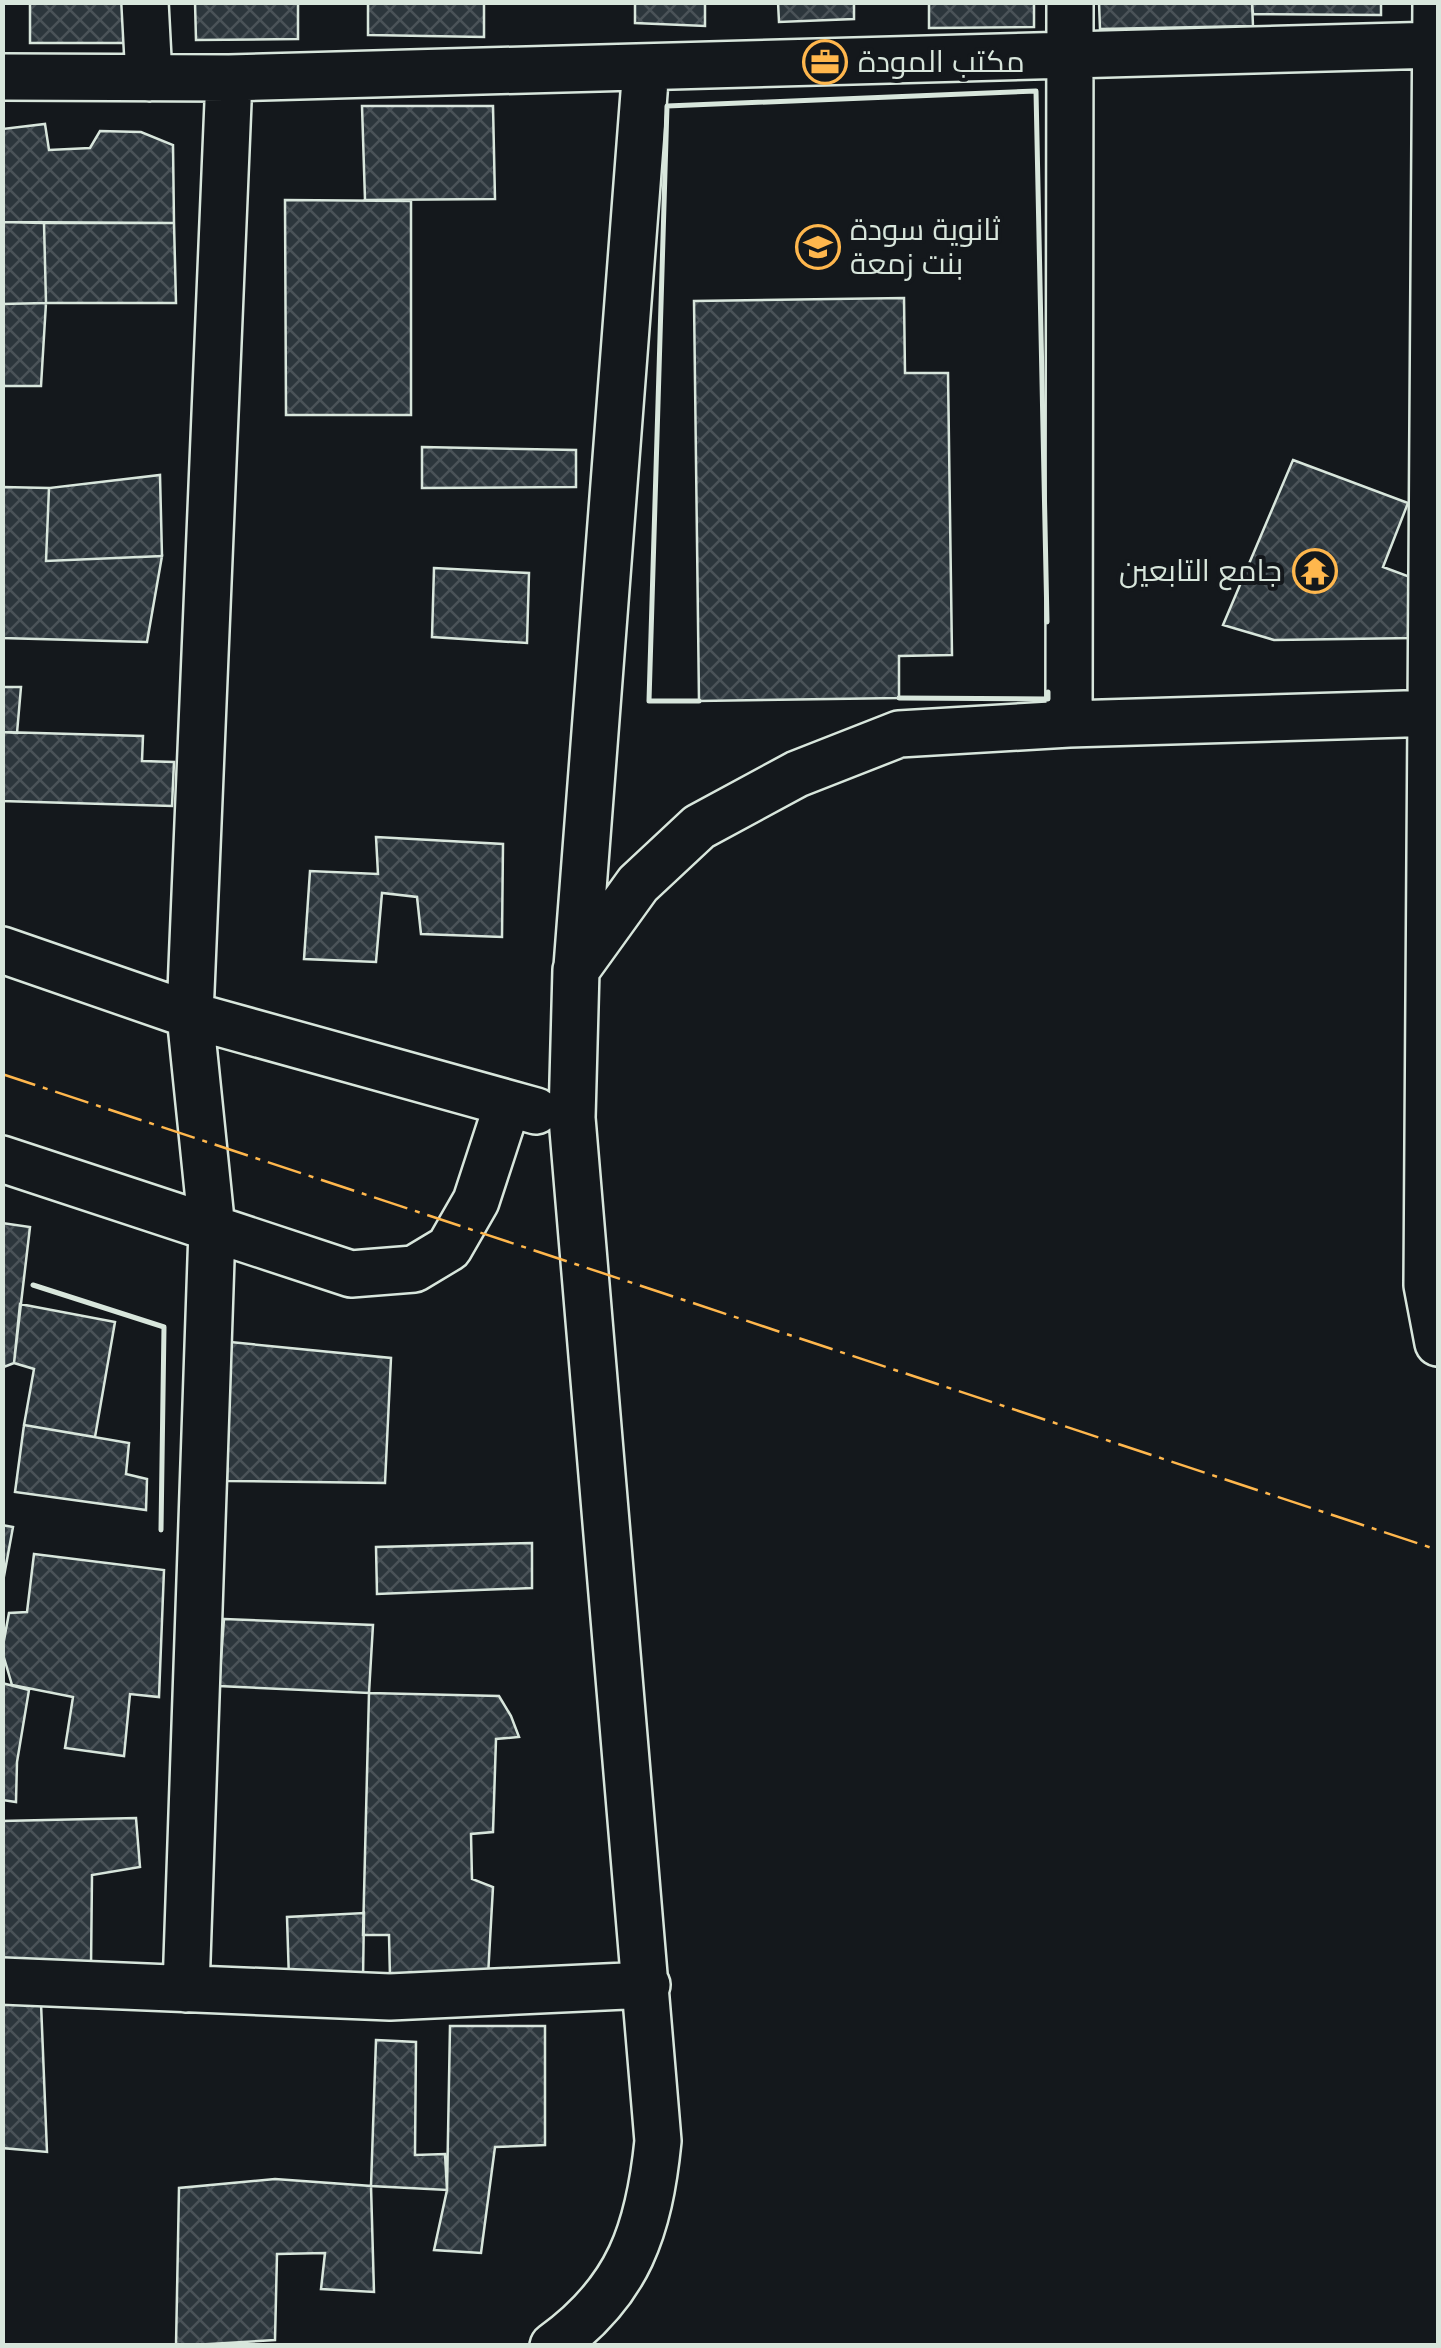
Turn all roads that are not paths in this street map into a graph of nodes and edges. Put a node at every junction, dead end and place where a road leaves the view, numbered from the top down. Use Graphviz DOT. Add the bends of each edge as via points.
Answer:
graph roads {
  1 [pos="145,2"];
  2 [pos="1070,2"];
  3 [pos="1437,31"];
  4 [pos="1070,55"];
  5 [pos="646,67"];
  6 [pos="2,77"];
  7 [pos="150,78"];
  8 [pos="230,78"];
  9 [pos="1434,714"];
  10 [pos="1069,724"];
  11 [pos="2,950"];
  12 [pos="576,970"];
  13 [pos="190,1015"];
  14 [pos="508,1106"];
  15 [pos="572,1118"];
  16 [pos="2,1158"];
  17 [pos="212,1230"];
  18 [pos="1438,1343"];
  19 [pos="2,1981"];
  20 [pos="647,1985"];
  21 [pos="186,1990"];
  22 [pos="554,2346"];
  1 -- 7 [label="street"];
  2 -- 4 [label="street"];
  3 -- 4 [label="street"];
  3 -- 9 [label="street"];
  4 -- 5 [label="street"];
  4 -- 10 [label="street"];
  5 -- 8 [label="street"];
  5 -- 12 [label="street"];
  6 -- 7 [label="street"];
  7 -- 8 [label="street"];
  8 -- 13 [label="street"];
  9 -- 10 [label="street"];
  9 -- 18 [label="street" via="1427,1285"];
  10 -- 12 [label="street" via="899,734 796,774 699,827 638,884"];
  11 -- 13 [label="street"];
  12 -- 15 [label="street"];
  13 -- 14 [label="street"];
  13 -- 17 [label="street"];
  14 -- 15 [label="street"];
  14 -- 17 [label="street" via="449,1248 414,1269 351,1274"];
  15 -- 20 [label="street"];
  16 -- 17 [label="street"];
  17 -- 21 [label="street"];
  19 -- 21 [label="street"];
  20 -- 21 [label="street" via="390,1997"];
  20 -- 22 [label="street" via="658,2141 649,2213 620,2280"];
}
